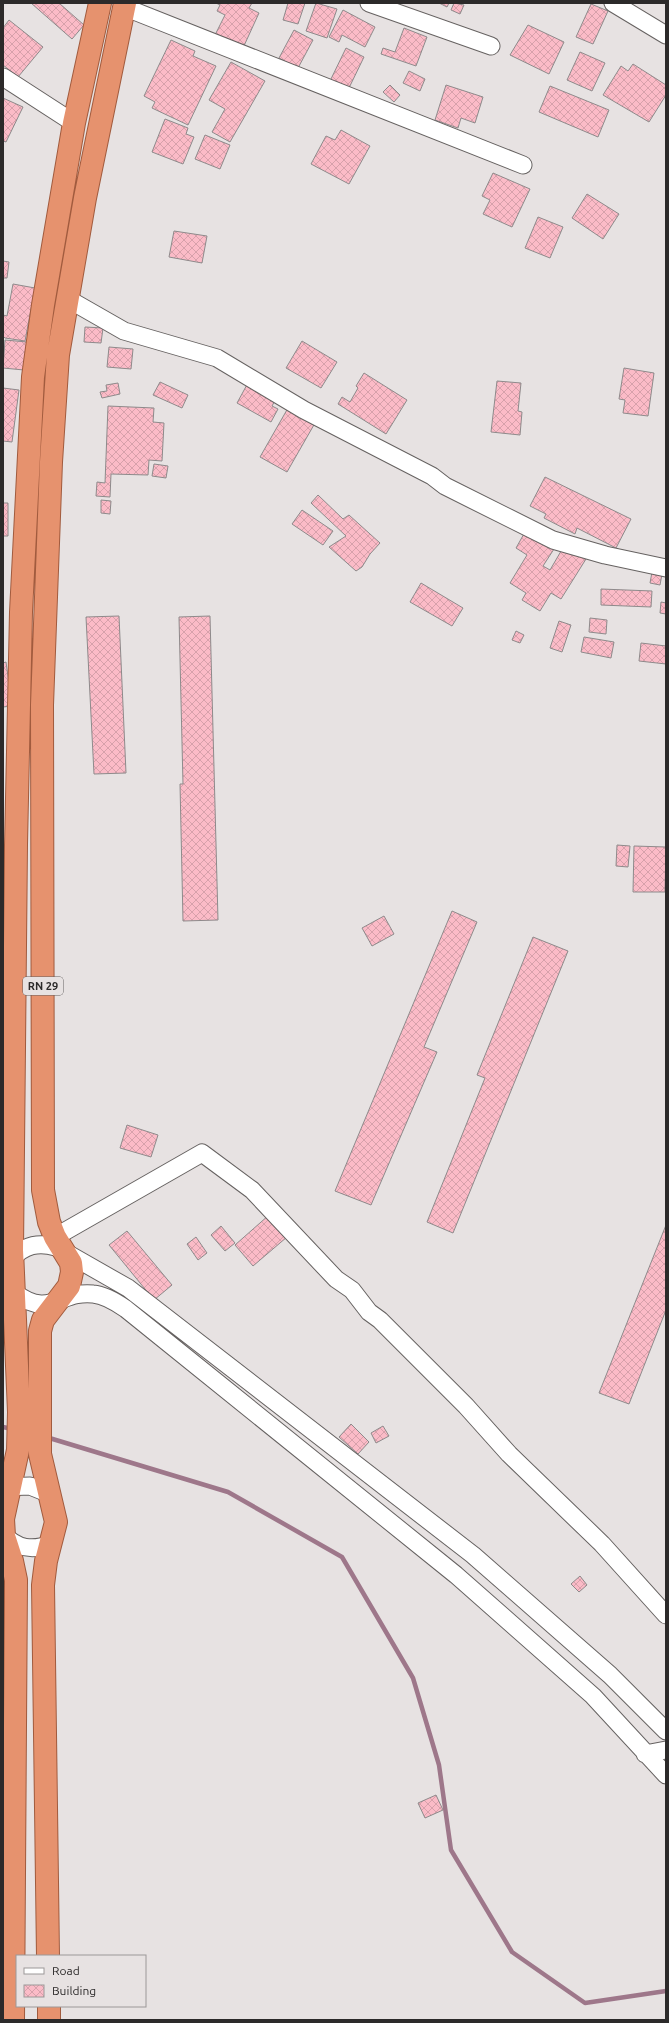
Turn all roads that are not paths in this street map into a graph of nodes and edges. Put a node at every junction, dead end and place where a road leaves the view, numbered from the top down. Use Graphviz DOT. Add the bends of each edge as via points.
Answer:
graph roads {
  1 [pos="100,3"];
  2 [pos="369,3"];
  3 [pos="613,3"];
  4 [pos="125,5"];
  5 [pos="666,34"];
  6 [pos="491,46"];
  7 [pos="3,77"];
  8 [pos="74,123"];
  9 [pos="522,165"];
  10 [pos="68,299"];
  11 [pos="666,568"];
  12 [pos="59,1244"];
  13 [pos="12,1259"];
  14 [pos="14,1292"];
  15 [pos="58,1302"];
  16 [pos="7,1487"];
  17 [pos="50,1494"];
  18 [pos="4,1535"];
  19 [pos="51,1544"];
  20 [pos="666,1615"];
  21 [pos="666,1730"];
  22 [pos="666,1750"];
  23 [pos="645,1754"];
  24 [pos="666,1775"];
  25 [pos="9,1855"];
  26 [pos="48,1955"];
  27 [pos="48,2007"];
  28 [pos="13,2020"];
  29 [pos="49,2020"];
  1 -- 8 [label="highway, RN 29"];
  2 -- 6 [label="street"];
  3 -- 5 [label="street"];
  4 -- 9 [label="street"];
  4 -- 10 [label="highway, RN 29"];
  7 -- 8 [label="street"];
  8 -- 13 [label="highway, RN 29" via="33,377 21,620"];
  10 -- 11 [label="street" via="124,331 218,358 304,410 432,476 444,486 553,540 605,555"];
  10 -- 12 [label="highway, RN 29" via="57,371 42,705 42,1190 44,1206"];
  12 -- 13 [label="street" via="32,1245"];
  12 -- 15 [label="highway, RN 29" via="71,1263 72,1272 69,1286"];
  12 -- 20 [label="street" via="202,1153 252,1190 336,1278 352,1290 369,1312 466,1406 509,1454 602,1544"];
  12 -- 21 [label="street" via="128,1288 473,1555 610,1675"];
  13 -- 14 [label="highway, RN 29"];
  14 -- 15 [label="street" via="30,1302"];
  14 -- 16 [label="highway, RN 29" via="18,1450"];
  15 -- 17 [label="highway, RN 29" via="49,1310 40,1331 40,1454"];
  15 -- 23 [label="street" via="75,1295 93,1294 111,1299 126,1309 456,1575 593,1696"];
  16 -- 17 [label="street" via="30,1486"];
  16 -- 18 [label="highway, RN 29"];
  17 -- 19 [label="highway, RN 29" via="56,1522"];
  18 -- 19 [label="street" via="21,1547 32,1549"];
  18 -- 25 [label="highway, RN 29" via="16,1580"];
  19 -- 26 [label="highway, RN 29" via="43,1585"];
  22 -- 23 [label="street"];
  23 -- 24 [label="street"];
  25 -- 28 [label="highway, RN 29"];
  27 -- 29 [label="highway"];
}
